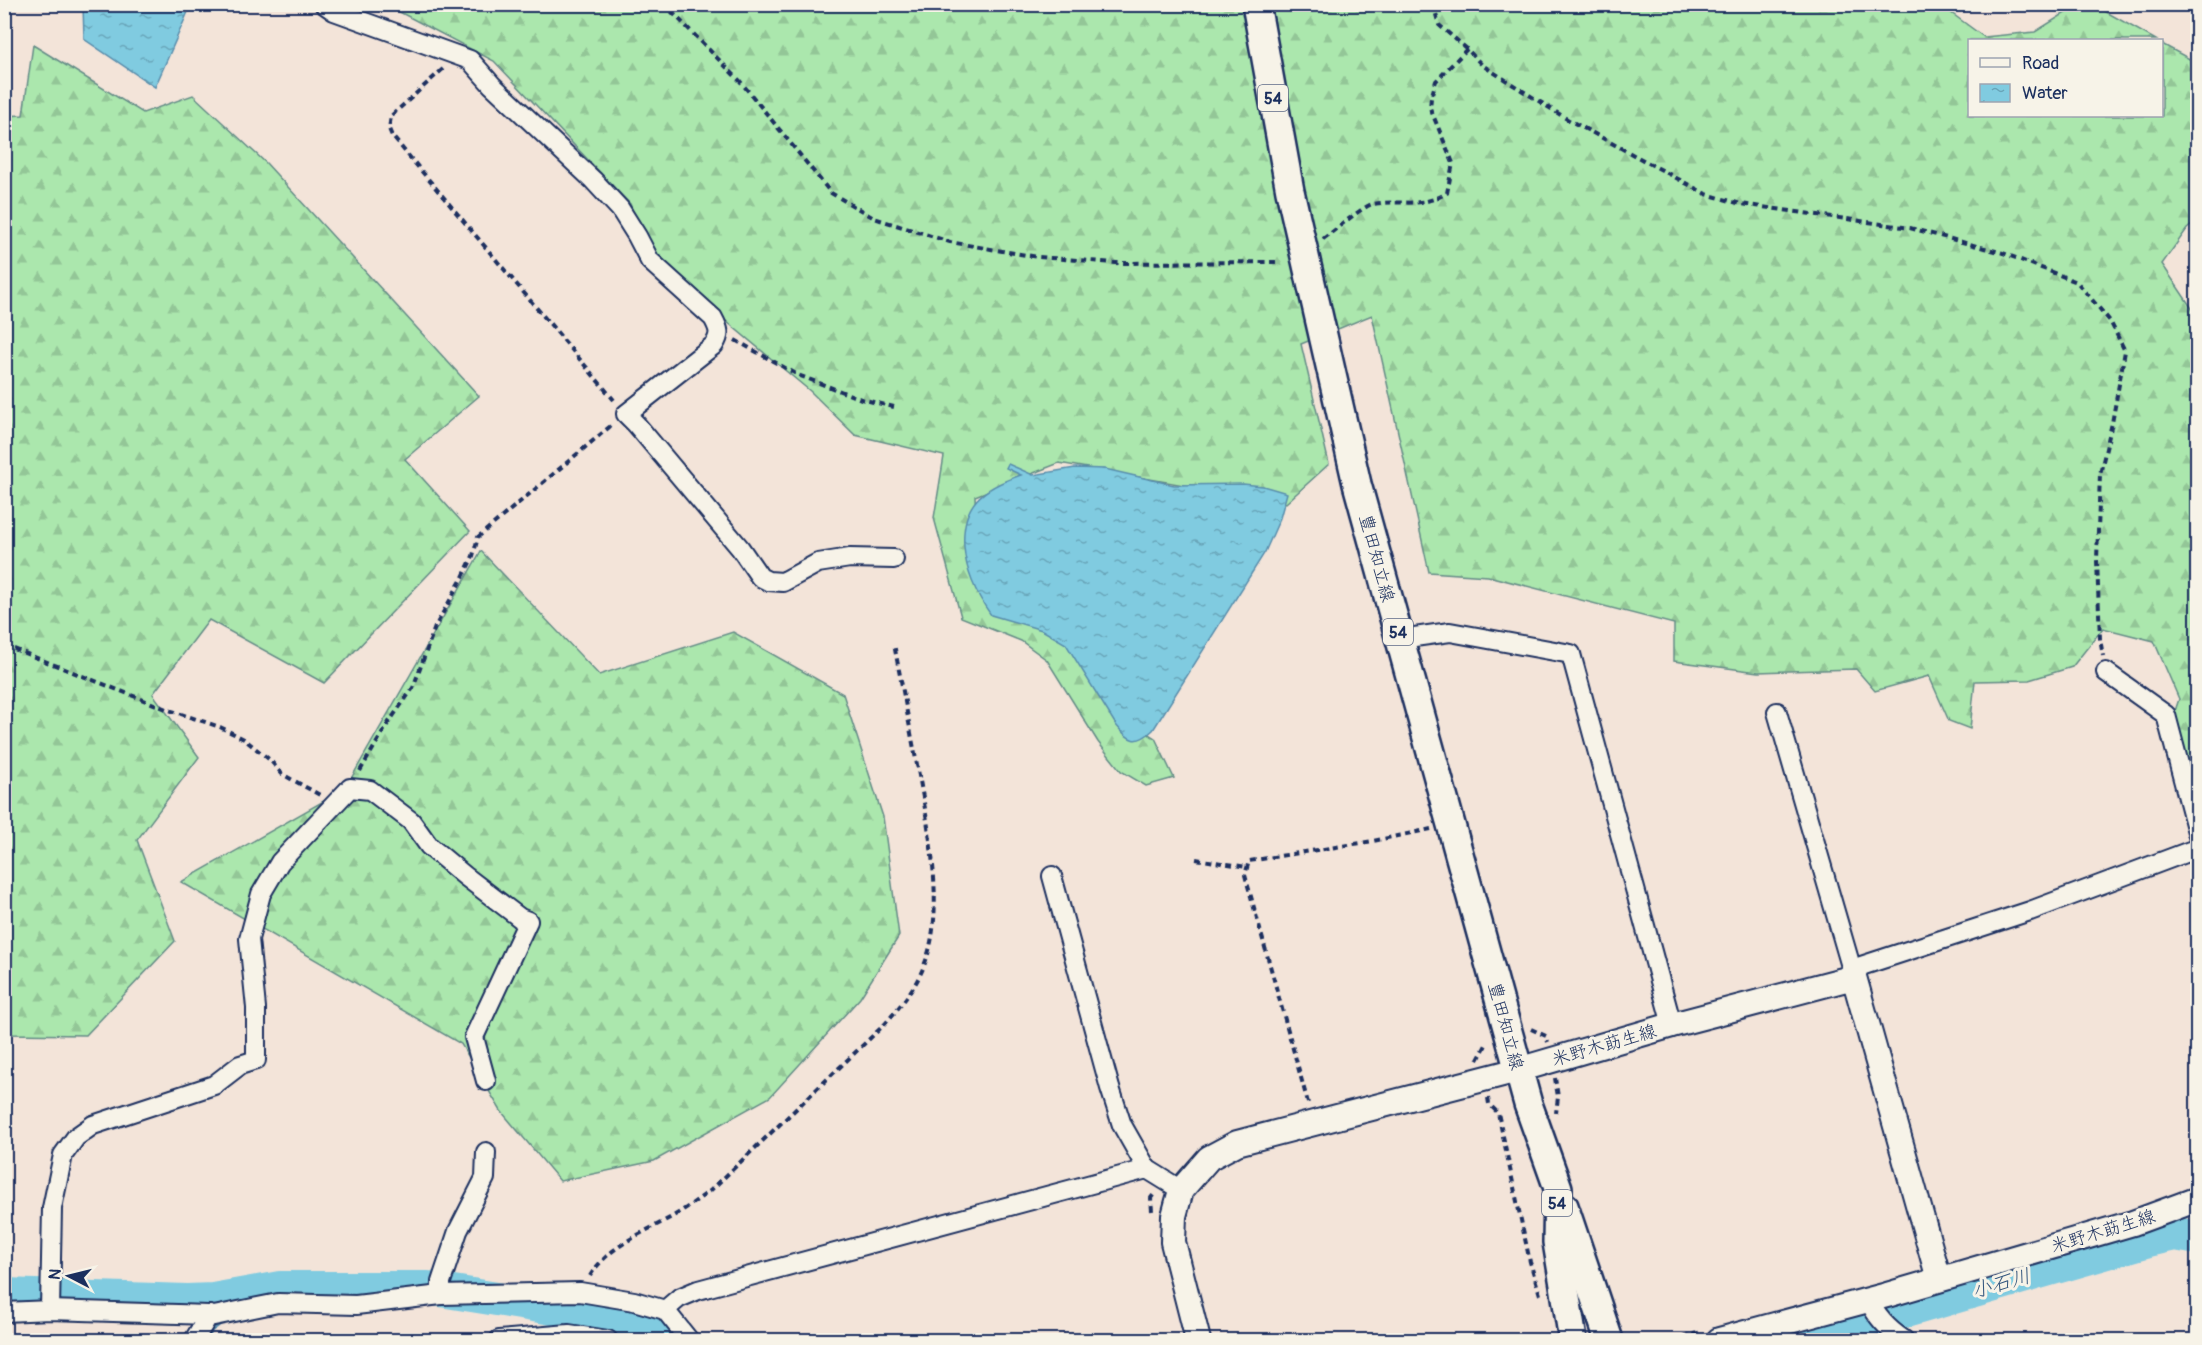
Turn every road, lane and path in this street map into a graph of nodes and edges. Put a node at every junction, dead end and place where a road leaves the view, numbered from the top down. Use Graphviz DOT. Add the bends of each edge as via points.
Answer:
graph roads {
  1 [pos="324,4"];
  2 [pos="664,4"];
  3 [pos="1256,4"];
  4 [pos="1433,4"];
  5 [pos="1467,49"];
  6 [pos="453,53"];
  7 [pos="1315,245"];
  8 [pos="1276,262"];
  9 [pos="719,332"];
  10 [pos="894,407"];
  11 [pos="626,414"];
  12 [pos="894,559"];
  13 [pos="1400,639"];
  14 [pos="894,644"];
  15 [pos="4,645"];
  16 [pos="2106,672"];
  17 [pos="1777,712"];
  18 [pos="350,788"];
  19 [pos="334,804"];
  20 [pos="1452,824"];
  21 [pos="2198,836"];
  22 [pos="2198,848"];
  23 [pos="1196,859"];
  24 [pos="1247,867"];
  25 [pos="1052,876"];
  26 [pos="1854,977"];
  27 [pos="1672,1025"];
  28 [pos="1518,1070"];
  29 [pos="1484,1079"];
  30 [pos="486,1081"];
  31 [pos="1310,1125"];
  32 [pos="486,1152"];
  33 [pos="1147,1169"];
  34 [pos="1558,1188"];
  35 [pos="1181,1190"];
  36 [pos="2198,1199"];
  37 [pos="1939,1279"];
  38 [pos="580,1292"];
  39 [pos="441,1295"];
  40 [pos="1870,1304"];
  41 [pos="1544,1307"];
  42 [pos="50,1310"];
  43 [pos="665,1310"];
  44 [pos="4,1312"];
  45 [pos="209,1315"];
  46 [pos="1897,1336"];
  47 [pos="1608,1339"];
  48 [pos="194,1341"];
  49 [pos="500,1341"];
  50 [pos="608,1341"];
  51 [pos="689,1341"];
  52 [pos="1198,1341"];
  53 [pos="1573,1341"];
  54 [pos="1719,1341"];
  1 -- 6 [label="street"];
  2 -- 8 [label="path" via="740,81 831,193 874,219 950,242 1038,257 1116,263"];
  3 -- 13 [label="main road, 豊田知立線 / 54" via="1290,191 1324,342 1357,484"];
  4 -- 5 [label="path" via="1439,26"];
  5 -- 7 [label="path" via="1436,81 1431,98 1430,108 1452,163 1447,193 1421,203 1371,204"];
  5 -- 16 [label="path" via="1482,65 1567,119 1707,194 1741,204 1910,228 2003,253 2077,282 2110,321 2125,351 2100,474 2098,582 2100,639"];
  6 -- 9 [label="street" via="475,64 492,85 593,180 620,209 650,261 713,318"];
  6 -- 11 [label="path" via="444,68 391,116 392,136"];
  9 -- 10 [label="path" via="798,375"];
  9 -- 11 [label="street" via="714,345"];
  11 -- 12 [label="street" via="740,548 759,577 783,582 818,563 850,558"];
  11 -- 18 [label="path" via="478,537 463,577 435,627 413,688"];
  13 -- 20 [label="main road, 豊田知立線 / 54"];
  13 -- 27 [label="street" via="1450,632 1571,654"];
  14 -- 38 [label="path" via="931,844 932,941 925,964 907,998 885,1024 710,1191 677,1214 625,1241 597,1264"];
  15 -- 19 [label="path" via="220,727 244,739 282,774"];
  16 -- 21 [label="street" via="2166,715"];
  17 -- 26 [label="street"];
  18 -- 19 [label="street"];
  18 -- 30 [label="street" via="370,790 411,820 429,846 528,921 474,1037"];
  19 -- 42 [label="street" via="280,862 261,894 249,939 256,1008 256,1060 240,1065 214,1085 93,1125 76,1137 63,1155 52,1208"];
  20 -- 24 [label="path" via="1249,861"];
  20 -- 28 [label="main road, 豊田知立線 / 54"];
  22 -- 26 [label="street" via="2030,912 1861,966"];
  23 -- 24 [label="path"];
  24 -- 31 [label="path" via="1245,874 1310,1110"];
  25 -- 33 [label="street" via="1110,1088 1122,1125"];
  26 -- 27 [label="main road, 米野木莇生線"];
  26 -- 37 [label="main road"];
  27 -- 28 [label="main road, 米野木莇生線"];
  28 -- 29 [label="main road, 米野木莇生線"];
  28 -- 34 [label="main road, 豊田知立線 / 54"];
  29 -- 31 [label="main road, 米野木莇生線"];
  29 -- 41 [label="path" via="1489,1104 1498,1113 1530,1262"];
  31 -- 35 [label="main road, 米野木莇生線" via="1237,1143 1209,1158"];
  32 -- 39 [label="street" via="484,1178 458,1231 441,1282"];
  33 -- 35 [label="street"];
  33 -- 43 [label="street" via="698,1290"];
  34 -- 47 [label="main road, 豊田知立線 / 54"];
  34 -- 53 [label="main road, 豊田知立線 / 54" via="1557,1242"];
  35 -- 52 [label="main road, 米野木莇生線" via="1173,1242"];
  36 -- 37 [label="main road, 米野木莇生線" via="2133,1223"];
  37 -- 40 [label="main road, 米野木莇生線"];
  38 -- 39 [label="street"];
  38 -- 43 [label="street"];
  39 -- 45 [label="street" via="356,1305 278,1304"];
  40 -- 46 [label="street"];
  40 -- 54 [label="main road, 米野木莇生線"];
  42 -- 44 [label="street"];
  42 -- 45 [label="street"];
  43 -- 51 [label="street"];
  45 -- 48 [label="street"];
  49 -- 50 [label="street" via="568,1334"];
}
